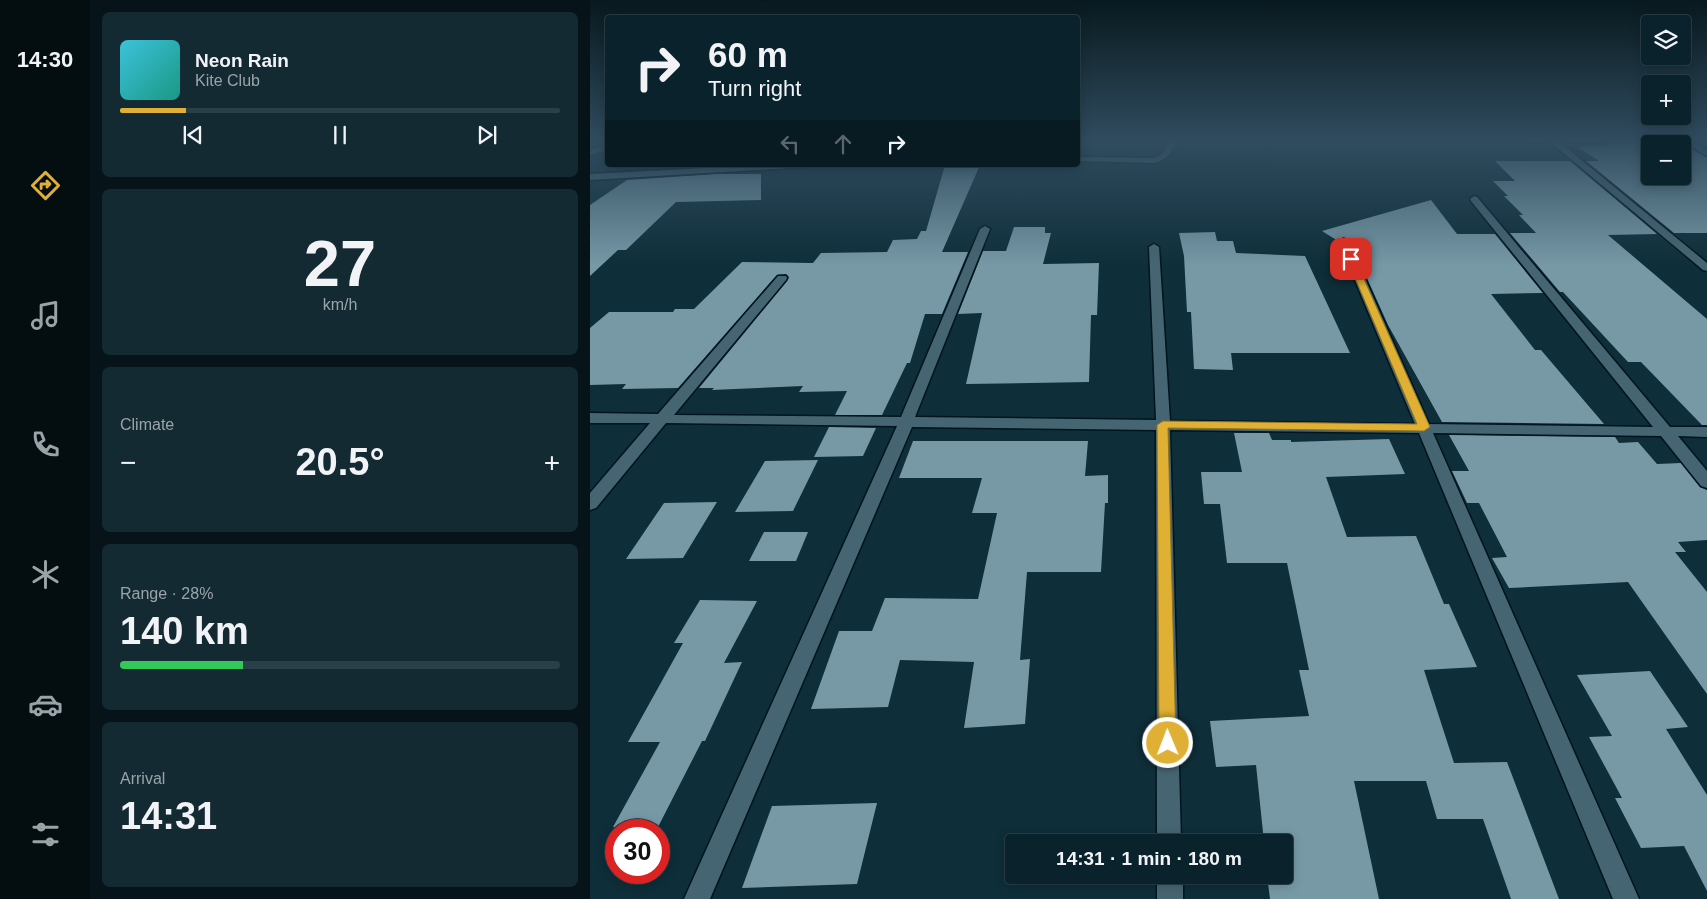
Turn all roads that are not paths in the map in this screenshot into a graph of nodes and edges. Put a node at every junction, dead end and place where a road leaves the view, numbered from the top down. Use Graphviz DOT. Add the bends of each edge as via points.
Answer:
graph roads {
  1 [pos="1603,182"];
  2 [pos="1474,199"];
  3 [pos="985,229"];
  4 [pos="1344,242"];
  5 [pos="1154,247"];
  6 [pos="1707,268"];
  7 [pos="782,278"];
  8 [pos="590,418"];
  9 [pos="661,419"];
  10 [pos="906,423"];
  11 [pos="1163,425"];
  12 [pos="1424,427"];
  13 [pos="1664,431"];
  14 [pos="1707,432"];
  15 [pos="1707,482"];
  16 [pos="590,504"];
  17 [pos="1170,834"];
  18 [pos="1170,884"];
  19 [pos="697,899"];
  20 [pos="1170,899"];
  21 [pos="1626,899"];
  1 -- 6 [label="street"];
  2 -- 13 [label="street"];
  3 -- 10 [label="street"];
  4 -- 12 [label="street"];
  5 -- 11 [label="street"];
  7 -- 9 [label="street"];
  8 -- 9 [label="street"];
  9 -- 10 [label="street"];
  9 -- 16 [label="street"];
  10 -- 11 [label="street"];
  10 -- 19 [label="street"];
  11 -- 12 [label="street"];
  11 -- 17 [label="street"];
  12 -- 13 [label="street"];
  12 -- 21 [label="street"];
  13 -- 14 [label="street"];
  13 -- 15 [label="street"];
  18 -- 20 [label="street"];
}
